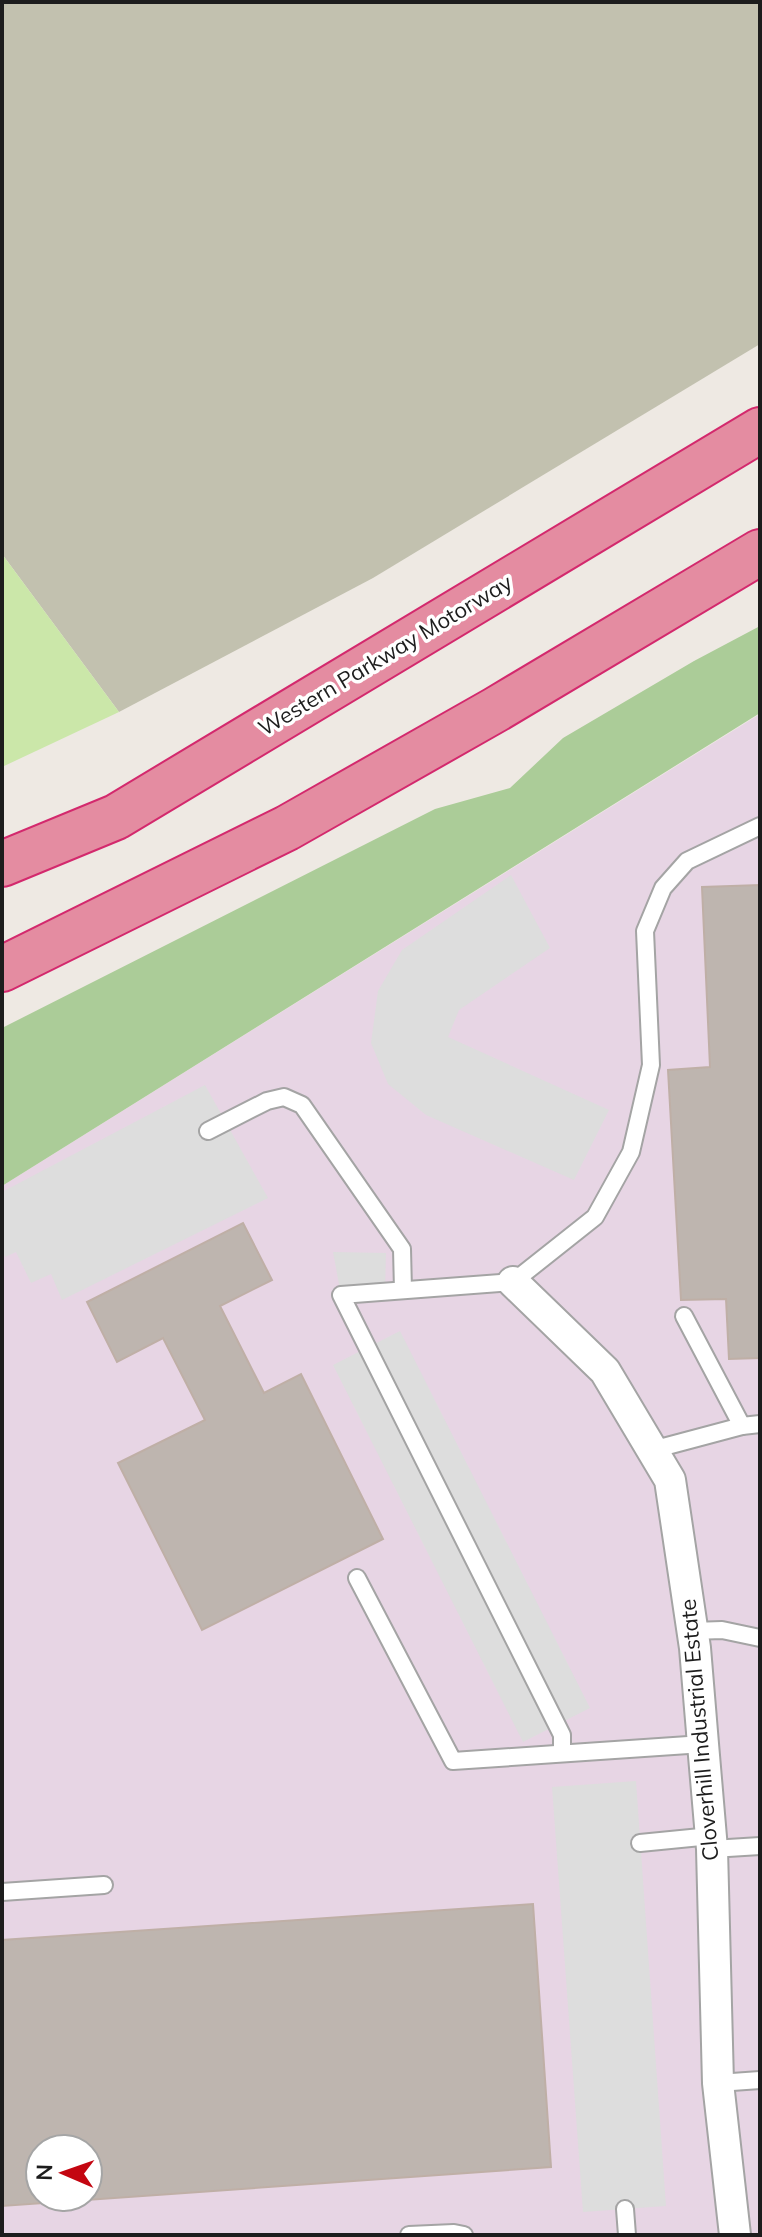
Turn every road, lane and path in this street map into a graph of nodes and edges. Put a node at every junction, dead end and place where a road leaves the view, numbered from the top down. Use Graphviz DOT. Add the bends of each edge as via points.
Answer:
graph roads {
  1 [pos="760,430"];
  2 [pos="760,552"];
  3 [pos="760,826"];
  4 [pos="2,864"];
  5 [pos="2,969"];
  6 [pos="208,1131"];
  7 [pos="513,1282"];
  8 [pos="403,1290"];
  9 [pos="684,1316"];
  10 [pos="760,1424"];
  11 [pos="742,1426"];
  12 [pos="652,1450"];
  13 [pos="357,1578"];
  14 [pos="693,1631"];
  15 [pos="760,1638"];
  16 [pos="703,1744"];
  17 [pos="562,1752"];
  18 [pos="640,1843"];
  19 [pos="711,1843"];
  20 [pos="760,1846"];
  21 [pos="104,1885"];
  22 [pos="2,1892"];
  23 [pos="760,2080"];
  24 [pos="718,2083"];
  25 [pos="625,2209"];
  26 [pos="409,2235"];
  27 [pos="464,2235"];
  28 [pos="627,2235"];
  29 [pos="735,2235"];
  1 -- 4 [label="highway, Western Parkway Motorway" via="116,817"];
  2 -- 5 [label="highway" via="287,828"];
  3 -- 7 [label="lane" via="687,861 663,888 645,931 651,1065 631,1152 595,1217"];
  6 -- 8 [label="lane" via="267,1101 284,1097 302,1105 402,1249"];
  7 -- 8 [label="lane"];
  7 -- 12 [label="street, Cloverhill Industrial Estate" via="605,1371"];
  8 -- 17 [label="lane" via="341,1295 562,1735"];
  9 -- 11 [label="lane"];
  10 -- 11 [label="lane"];
  11 -- 12 [label="lane"];
  12 -- 14 [label="street, Cloverhill Industrial Estate" via="670,1480"];
  13 -- 17 [label="lane" via="453,1761"];
  14 -- 15 [label="lane" via="722,1630"];
  14 -- 16 [label="street, Cloverhill Industrial Estate"];
  16 -- 17 [label="lane"];
  16 -- 19 [label="street, Cloverhill Industrial Estate"];
  18 -- 19 [label="lane"];
  19 -- 20 [label="lane"];
  19 -- 24 [label="street, Cloverhill Industrial Estate"];
  21 -- 22 [label="lane"];
  23 -- 24 [label="lane"];
  24 -- 29 [label="street, Cloverhill Industrial Estate"];
  25 -- 28 [label="lane"];
  26 -- 27 [label="lane"];
}
